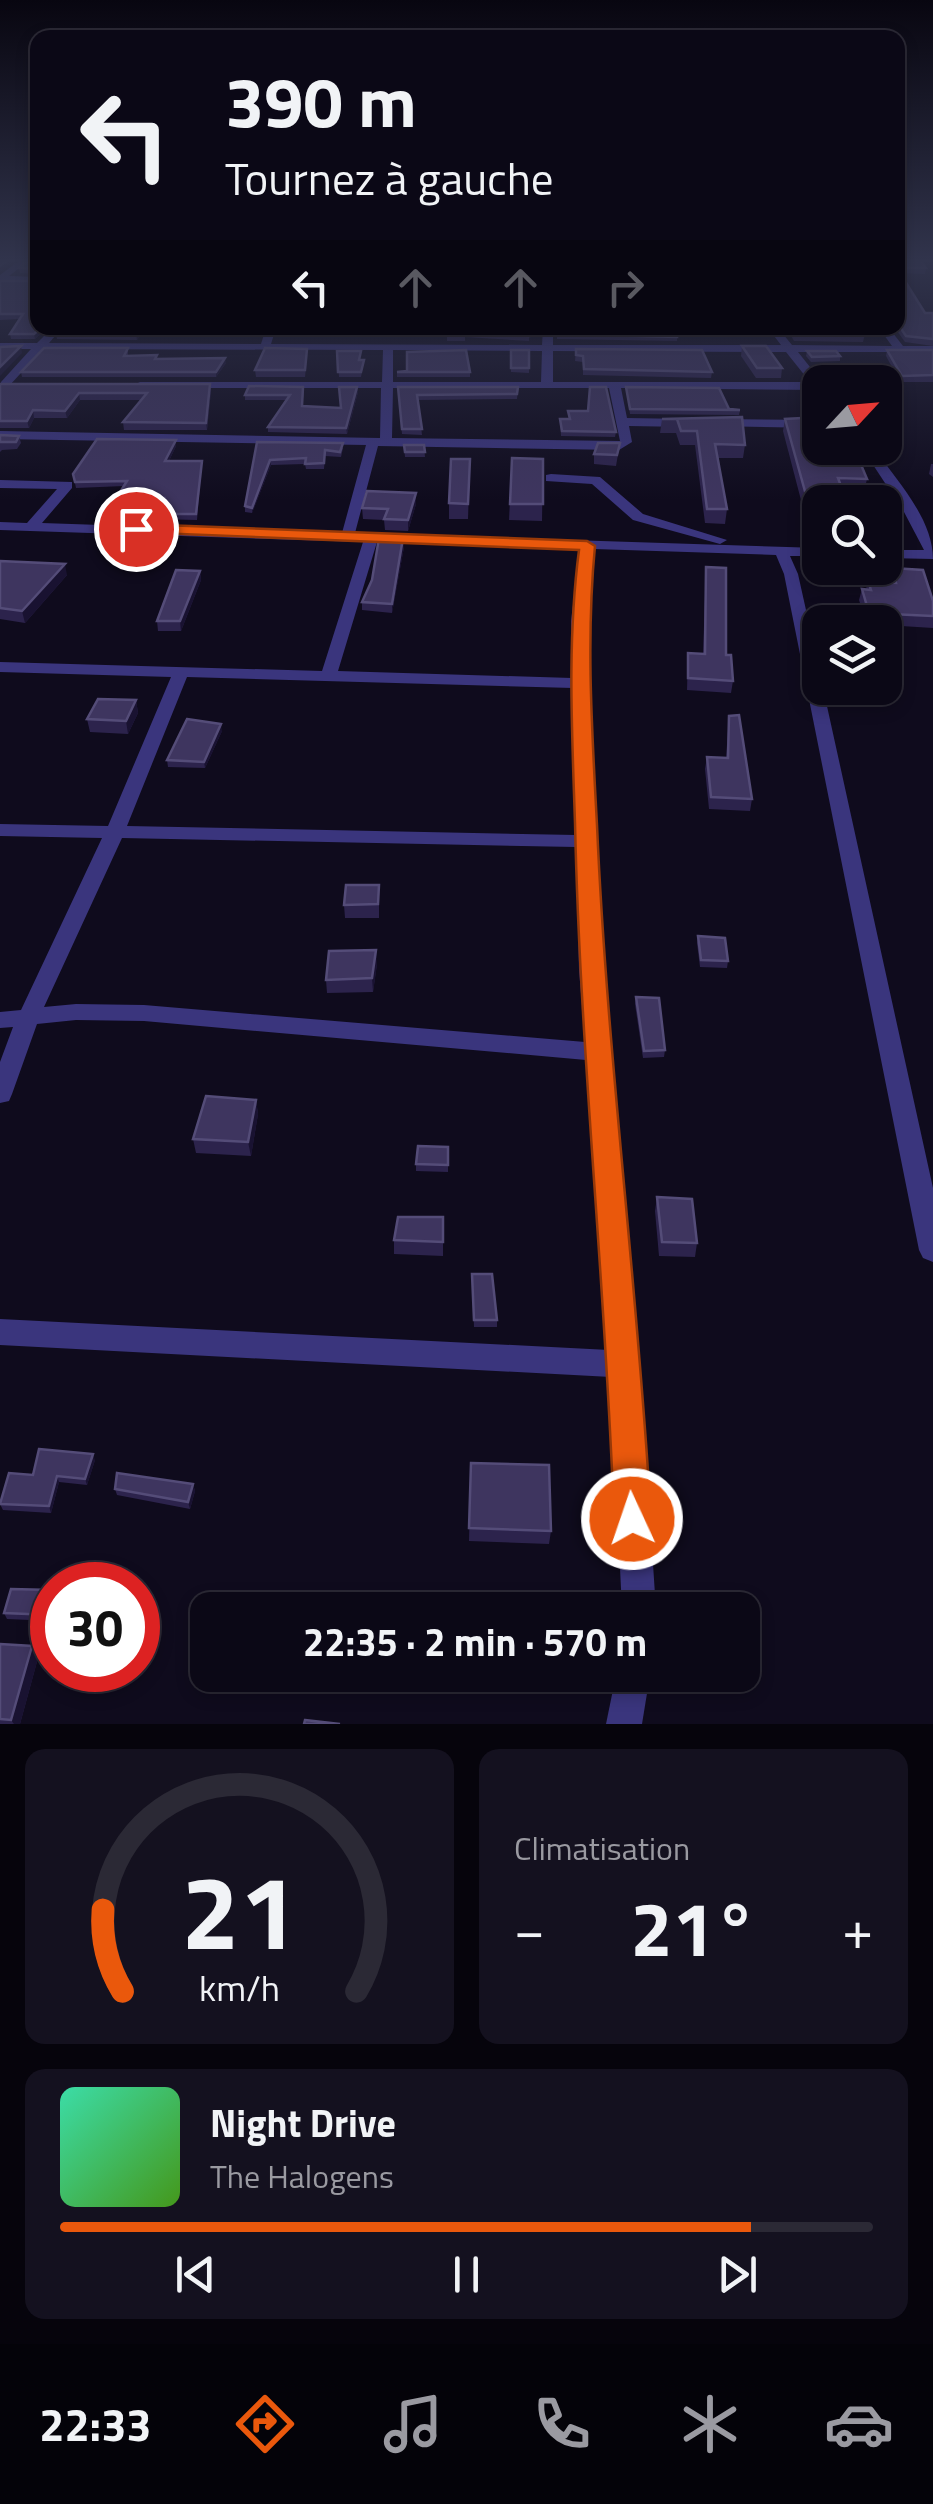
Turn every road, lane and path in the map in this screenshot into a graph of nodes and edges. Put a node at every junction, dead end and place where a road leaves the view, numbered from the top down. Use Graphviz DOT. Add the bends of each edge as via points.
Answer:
graph roads {
  1 [pos="46,339"];
  2 [pos="152,339"];
  3 [pos="267,339"];
  4 [pos="548,339"];
  5 [pos="781,339"];
  6 [pos="893,339"];
  7 [pos="0,346"];
  8 [pos="40,346"];
  9 [pos="148,346"];
  10 [pos="194,346"];
  11 [pos="264,346"];
  12 [pos="548,347"];
  13 [pos="388,348"];
  14 [pos="787,348"];
  15 [pos="900,349"];
  16 [pos="933,349"];
  17 [pos="802,366"];
  18 [pos="3,384"];
  19 [pos="23,384"];
  20 [pos="131,384"];
  21 [pos="184,384"];
  22 [pos="384,386"];
  23 [pos="802,386"];
  24 [pos="547,387"];
  25 [pos="615,388"];
  26 [pos="625,422"];
  27 [pos="802,424"];
  28 [pos="0,435"];
  29 [pos="379,442"];
  30 [pos="879,465"];
  31 [pos="552,478"];
  32 [pos="0,484"];
  33 [pos="0,526"];
  34 [pos="32,526"];
  35 [pos="348,535"];
  36 [pos="372,536"];
  37 [pos="587,546"];
  38 [pos="781,552"];
  39 [pos="802,552"];
  40 [pos="902,554"];
  41 [pos="933,555"];
  42 [pos="0,666"];
  43 [pos="180,674"];
  44 [pos="329,675"];
  45 [pos="580,683"];
  46 [pos="0,830"];
  47 [pos="116,832"];
  48 [pos="588,840"];
  49 [pos="28,1018"];
  50 [pos="0,1020"];
  51 [pos="596,1052"];
  52 [pos="0,1094"];
  53 [pos="933,1250"];
  54 [pos="0,1332"];
  55 [pos="625,1364"];
  56 [pos="638,1592"];
  57 [pos="629,1692"];
  58 [pos="624,1724"];
  1 -- 8 [label="street"];
  2 -- 9 [label="street"];
  3 -- 11 [label="street"];
  4 -- 12 [label="street"];
  5 -- 14 [label="street"];
  6 -- 15 [label="street"];
  7 -- 8 [label="street"];
  8 -- 9 [label="street"];
  8 -- 18 [label="street"];
  9 -- 10 [label="street"];
  10 -- 11 [label="street"];
  10 -- 21 [label="street"];
  11 -- 13 [label="street"];
  12 -- 13 [label="street"];
  12 -- 14 [label="street" via="657,342"];
  12 -- 24 [label="street"];
  13 -- 22 [label="street"];
  14 -- 15 [label="street"];
  14 -- 17 [label="street"];
  15 -- 16 [label="street"];
  18 -- 19 [label="street"];
  20 -- 21 [label="street"];
  21 -- 22 [label="street"];
  22 -- 24 [label="street"];
  22 -- 29 [label="street"];
  23 -- 25 [label="street"];
  24 -- 25 [label="street"];
  25 -- 26 [label="street"];
  26 -- 27 [label="street"];
  26 -- 29 [label="street" via="626,442 614,447"];
  28 -- 29 [label="street"];
  29 -- 35 [label="street"];
  30 -- 41 [label="street"];
  31 -- 38 [label="street" via="595,480 638,517"];
  32 -- 34 [label="street" via="68,485"];
  33 -- 34 [label="street"];
  34 -- 35 [label="street"];
  35 -- 36 [label="street"];
  36 -- 37 [label="street"];
  36 -- 44 [label="street"];
  37 -- 38 [label="street"];
  37 -- 45 [label="street"];
  38 -- 39 [label="street"];
  38 -- 53 [label="street"];
  40 -- 41 [label="street"];
  42 -- 43 [label="street"];
  43 -- 44 [label="street"];
  43 -- 47 [label="street"];
  44 -- 45 [label="street"];
  45 -- 48 [label="street"];
  46 -- 47 [label="street"];
  47 -- 48 [label="street"];
  47 -- 49 [label="street"];
  48 -- 51 [label="street"];
  49 -- 50 [label="street"];
  49 -- 51 [label="street" via="144,1013"];
  49 -- 52 [label="street"];
  51 -- 55 [label="street"];
  54 -- 55 [label="street"];
  55 -- 56 [label="street"];
  57 -- 58 [label="street"];
}
